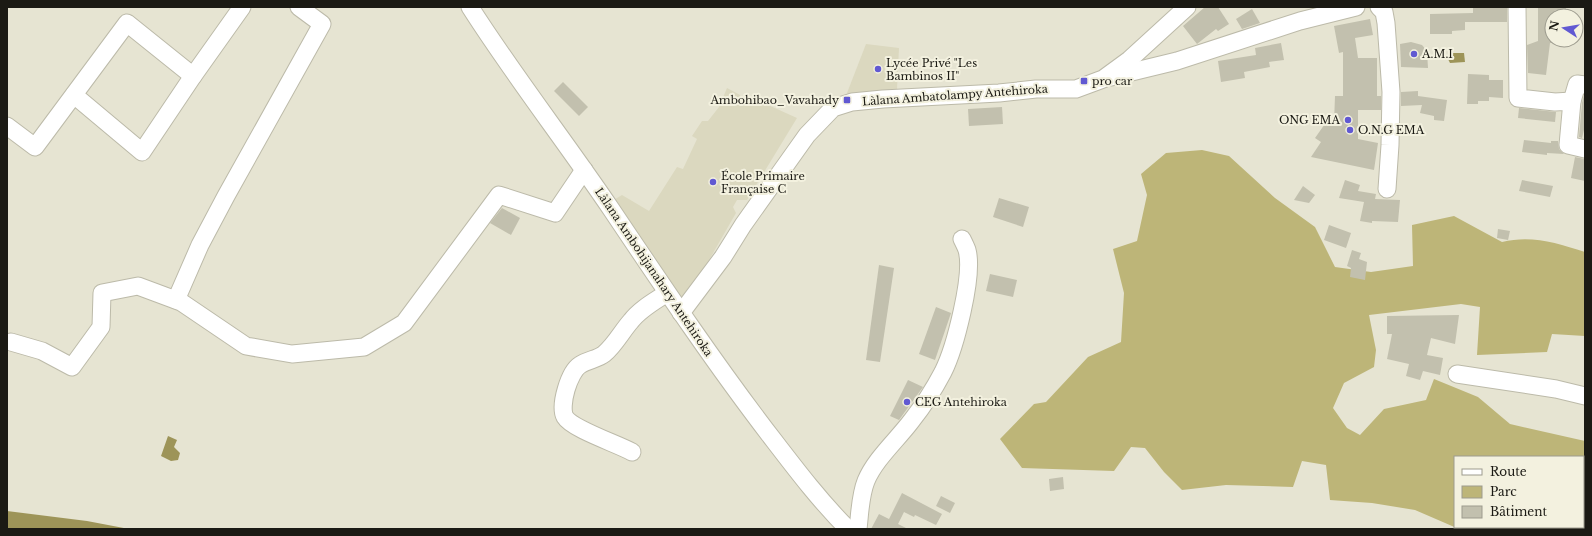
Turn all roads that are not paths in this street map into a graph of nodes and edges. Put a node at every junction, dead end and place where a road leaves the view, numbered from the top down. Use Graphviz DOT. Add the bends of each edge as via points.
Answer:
graph roads {
  1 [pos="242,7"];
  2 [pos="299,7"];
  3 [pos="470,7"];
  4 [pos="1356,7"];
  5 [pos="1379,7"];
  6 [pos="1517,7"];
  7 [pos="1183,8"];
  8 [pos="193,76"];
  9 [pos="1103,79"];
  10 [pos="1585,85"];
  11 [pos="74,95"];
  12 [pos="1572,101"];
  13 [pos="7,126"];
  14 [pos="1585,149"];
  15 [pos="584,170"];
  16 [pos="1387,189"];
  17 [pos="962,239"];
  18 [pos="667,293"];
  19 [pos="176,300"];
  20 [pos="682,313"];
  21 [pos="12,342"];
  22 [pos="1457,374"];
  23 [pos="1585,396"];
  24 [pos="632,452"];
  25 [pos="848,529"];
  26 [pos="858,529"];
  1 -- 8 [label="street"];
  2 -- 19 [label="street" via="322,24 218,210"];
  3 -- 15 [label="street, Làlana Ambohijanahary Antehiroka"];
  4 -- 9 [label="street" via="1300,21 1177,61"];
  5 -- 16 [label="street" via="1384,12 1386,23 1391,92"];
  6 -- 12 [label="street" via="1518,98"];
  7 -- 9 [label="street, Làlana Ambatolampy Antehiroka" via="1129,60"];
  8 -- 11 [label="street" via="127,23"];
  8 -- 11 [label="street" via="142,152"];
  9 -- 20 [label="street, Làlana Ambatolampy Antehiroka" via="1076,89 1036,89 883,99 852,102 833,108 807,135"];
  10 -- 12 [label="street" via="1577,84"];
  11 -- 13 [label="street" via="35,147"];
  12 -- 14 [label="street" via="1568,145"];
  15 -- 18 [label="street, Làlana Ambohijanahary Antehiroka"];
  15 -- 19 [label="street" via="555,213 499,195 404,323 364,347 292,354 246,346"];
  17 -- 26 [label="street" via="967,251 968,281 954,345 944,370 929,396 866,481"];
  18 -- 20 [label="street, Làlana Ambohijanahary Antehiroka"];
  18 -- 24 [label="street" via="632,320 604,355 578,365 572,372 562,409 566,418 575,426"];
  19 -- 21 [label="street" via="138,286 102,293 101,327 72,368 42,351"];
  20 -- 25 [label="street, Làlana Ambohijanahary Antehiroka" via="756,417 807,483"];
  22 -- 23 [label="street"];
}
